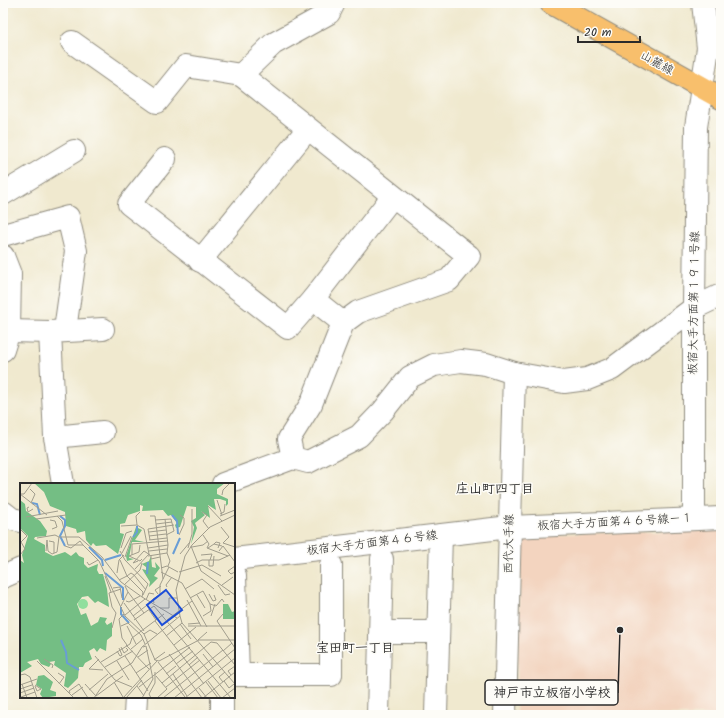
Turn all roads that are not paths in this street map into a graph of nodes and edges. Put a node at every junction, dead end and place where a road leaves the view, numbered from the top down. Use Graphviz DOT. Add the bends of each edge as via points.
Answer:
graph roads {
  1 [pos="334,3"];
  2 [pos="551,3"];
  3 [pos="703,3"];
  4 [pos="72,42"];
  5 [pos="241,75"];
  6 [pos="712,93"];
  7 [pos="307,130"];
  8 [pos="74,151"];
  9 [pos="165,159"];
  10 [pos="3,194"];
  11 [pos="392,197"];
  12 [pos="3,235"];
  13 [pos="3,256"];
  14 [pos="200,261"];
  15 [pos="721,295"];
  16 [pos="313,299"];
  17 [pos="694,308"];
  18 [pos="343,323"];
  19 [pos="103,329"];
  20 [pos="58,331"];
  21 [pos="6,341"];
  22 [pos="514,373"];
  23 [pos="103,432"];
  24 [pos="55,438"];
  25 [pos="293,458"];
  26 [pos="63,483"];
  27 [pos="226,483"];
  28 [pos="3,512"];
  29 [pos="694,518"];
  30 [pos="721,518"];
  31 [pos="20,521"];
  32 [pos="510,527"];
  33 [pos="441,535"];
  34 [pos="382,558"];
  35 [pos="330,564"];
  36 [pos="235,568"];
  37 [pos="20,569"];
  38 [pos="3,577"];
  39 [pos="235,622"];
  40 [pos="389,632"];
  41 [pos="438,632"];
  42 [pos="236,675"];
  43 [pos="136,698"];
  44 [pos="222,698"];
  45 [pos="135,715"];
  46 [pos="222,715"];
  47 [pos="378,715"];
  48 [pos="436,715"];
  49 [pos="505,715"];
  1 -- 5 [label="street" via="329,13 273,44"];
  2 -- 6 [label="main road, 山麓線"];
  3 -- 6 [label="street, 板宿大手方面第１９１号線"];
  4 -- 5 [label="street" via="157,102 186,66"];
  5 -- 7 [label="street"];
  6 -- 17 [label="street, 板宿大手方面第１９１号線" via="696,127"];
  7 -- 11 [label="street"];
  7 -- 14 [label="street"];
  8 -- 10 [label="street"];
  9 -- 14 [label="street" via="129,204"];
  11 -- 16 [label="street"];
  11 -- 18 [label="street" via="469,256 449,280 358,312"];
  12 -- 20 [label="street" via="68,217 76,251"];
  13 -- 21 [label="street" via="10,274"];
  14 -- 16 [label="street" via="288,328"];
  15 -- 17 [label="street"];
  16 -- 18 [label="street"];
  17 -- 22 [label="street" via="612,369 587,379 564,382"];
  17 -- 29 [label="street, 板宿大手方面第１９１号線"];
  18 -- 25 [label="street" via="311,404 289,439"];
  19 -- 20 [label="street"];
  20 -- 21 [label="street"];
  20 -- 24 [label="street"];
  22 -- 25 [label="street" via="486,364 461,361 434,365 410,377 359,436 308,462"];
  22 -- 32 [label="street, 西代大手線"];
  23 -- 24 [label="street"];
  24 -- 26 [label="street"];
  25 -- 27 [label="street"];
  28 -- 31 [label="street" via="12,519"];
  29 -- 30 [label="street, 板宿大手方面第４６号線－１"];
  29 -- 32 [label="street, 板宿大手方面第４６号線－１"];
  32 -- 33 [label="street, 板宿大手方面第４６号線"];
  32 -- 49 [label="street, 西代大手線"];
  33 -- 36 [label="street, 板宿大手方面第４６号線"];
  33 -- 41 [label="street"];
  34 -- 47 [label="street"];
  35 -- 42 [label="street" via="331,675"];
  37 -- 38 [label="street"];
  39 -- 42 [label="street"];
  40 -- 41 [label="street"];
  41 -- 48 [label="street"];
  43 -- 45 [label="street"];
  44 -- 46 [label="street"];
}
